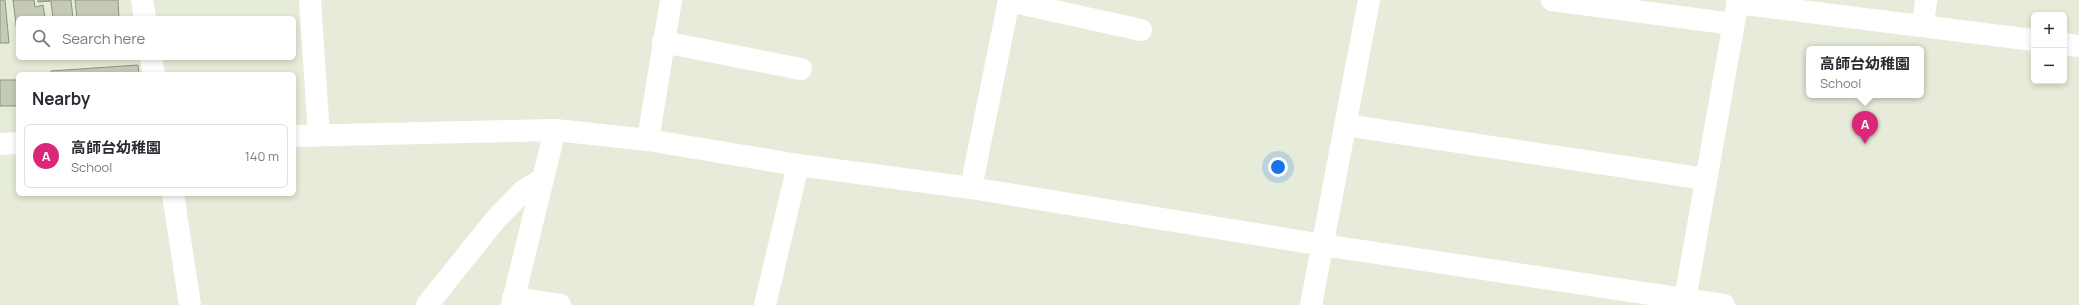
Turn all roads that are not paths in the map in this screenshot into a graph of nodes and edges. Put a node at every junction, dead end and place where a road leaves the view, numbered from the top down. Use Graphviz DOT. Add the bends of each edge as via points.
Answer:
graph roads {
  1 [pos="142,0"];
  2 [pos="310,0"];
  3 [pos="670,0"];
  4 [pos="1009,0"];
  5 [pos="1368,0"];
  6 [pos="1552,0"];
  7 [pos="1926,0"];
  8 [pos="1738,2"];
  9 [pos="145,16"];
  10 [pos="1733,24"];
  11 [pos="1923,26"];
  12 [pos="1141,30"];
  13 [pos="2031,40"];
  14 [pos="663,42"];
  15 [pos="2067,44"];
  16 [pos="2079,46"];
  17 [pos="151,60"];
  18 [pos="801,69"];
  19 [pos="154,72"];
  20 [pos="1345,125"];
  21 [pos="555,130"];
  22 [pos="319,135"];
  23 [pos="296,136"];
  24 [pos="648,140"];
  25 [pos="16,143"];
  26 [pos="0,144"];
  27 [pos="798,165"];
  28 [pos="543,179"];
  29 [pos="1706,179"];
  30 [pos="971,188"];
  31 [pos="173,196"];
  32 [pos="1323,245"];
  33 [pos="512,302"];
  34 [pos="1685,302"];
  35 [pos="190,305"];
  36 [pos="427,305"];
  37 [pos="560,305"];
  38 [pos="765,305"];
  39 [pos="1311,305"];
  40 [pos="1724,305"];
  1 -- 9 [label="street"];
  2 -- 22 [label="street"];
  3 -- 14 [label="street"];
  4 -- 12 [label="street"];
  4 -- 30 [label="street"];
  5 -- 20 [label="street"];
  6 -- 10 [label="street"];
  7 -- 11 [label="street"];
  8 -- 10 [label="street"];
  8 -- 11 [label="street"];
  10 -- 29 [label="street"];
  11 -- 13 [label="street"];
  14 -- 18 [label="street"];
  14 -- 24 [label="street"];
  15 -- 16 [label="street"];
  17 -- 19 [label="street"];
  20 -- 29 [label="street"];
  20 -- 32 [label="street"];
  21 -- 22 [label="street"];
  21 -- 24 [label="street"];
  21 -- 28 [label="street"];
  22 -- 23 [label="street"];
  24 -- 27 [label="street"];
  25 -- 26 [label="street"];
  27 -- 30 [label="street"];
  27 -- 38 [label="street"];
  28 -- 33 [label="street"];
  28 -- 36 [label="street" via="523,191 496,219"];
  29 -- 34 [label="street"];
  30 -- 32 [label="street"];
  31 -- 35 [label="street"];
  32 -- 34 [label="street"];
  32 -- 39 [label="street"];
  33 -- 37 [label="street"];
  34 -- 40 [label="street"];
}
